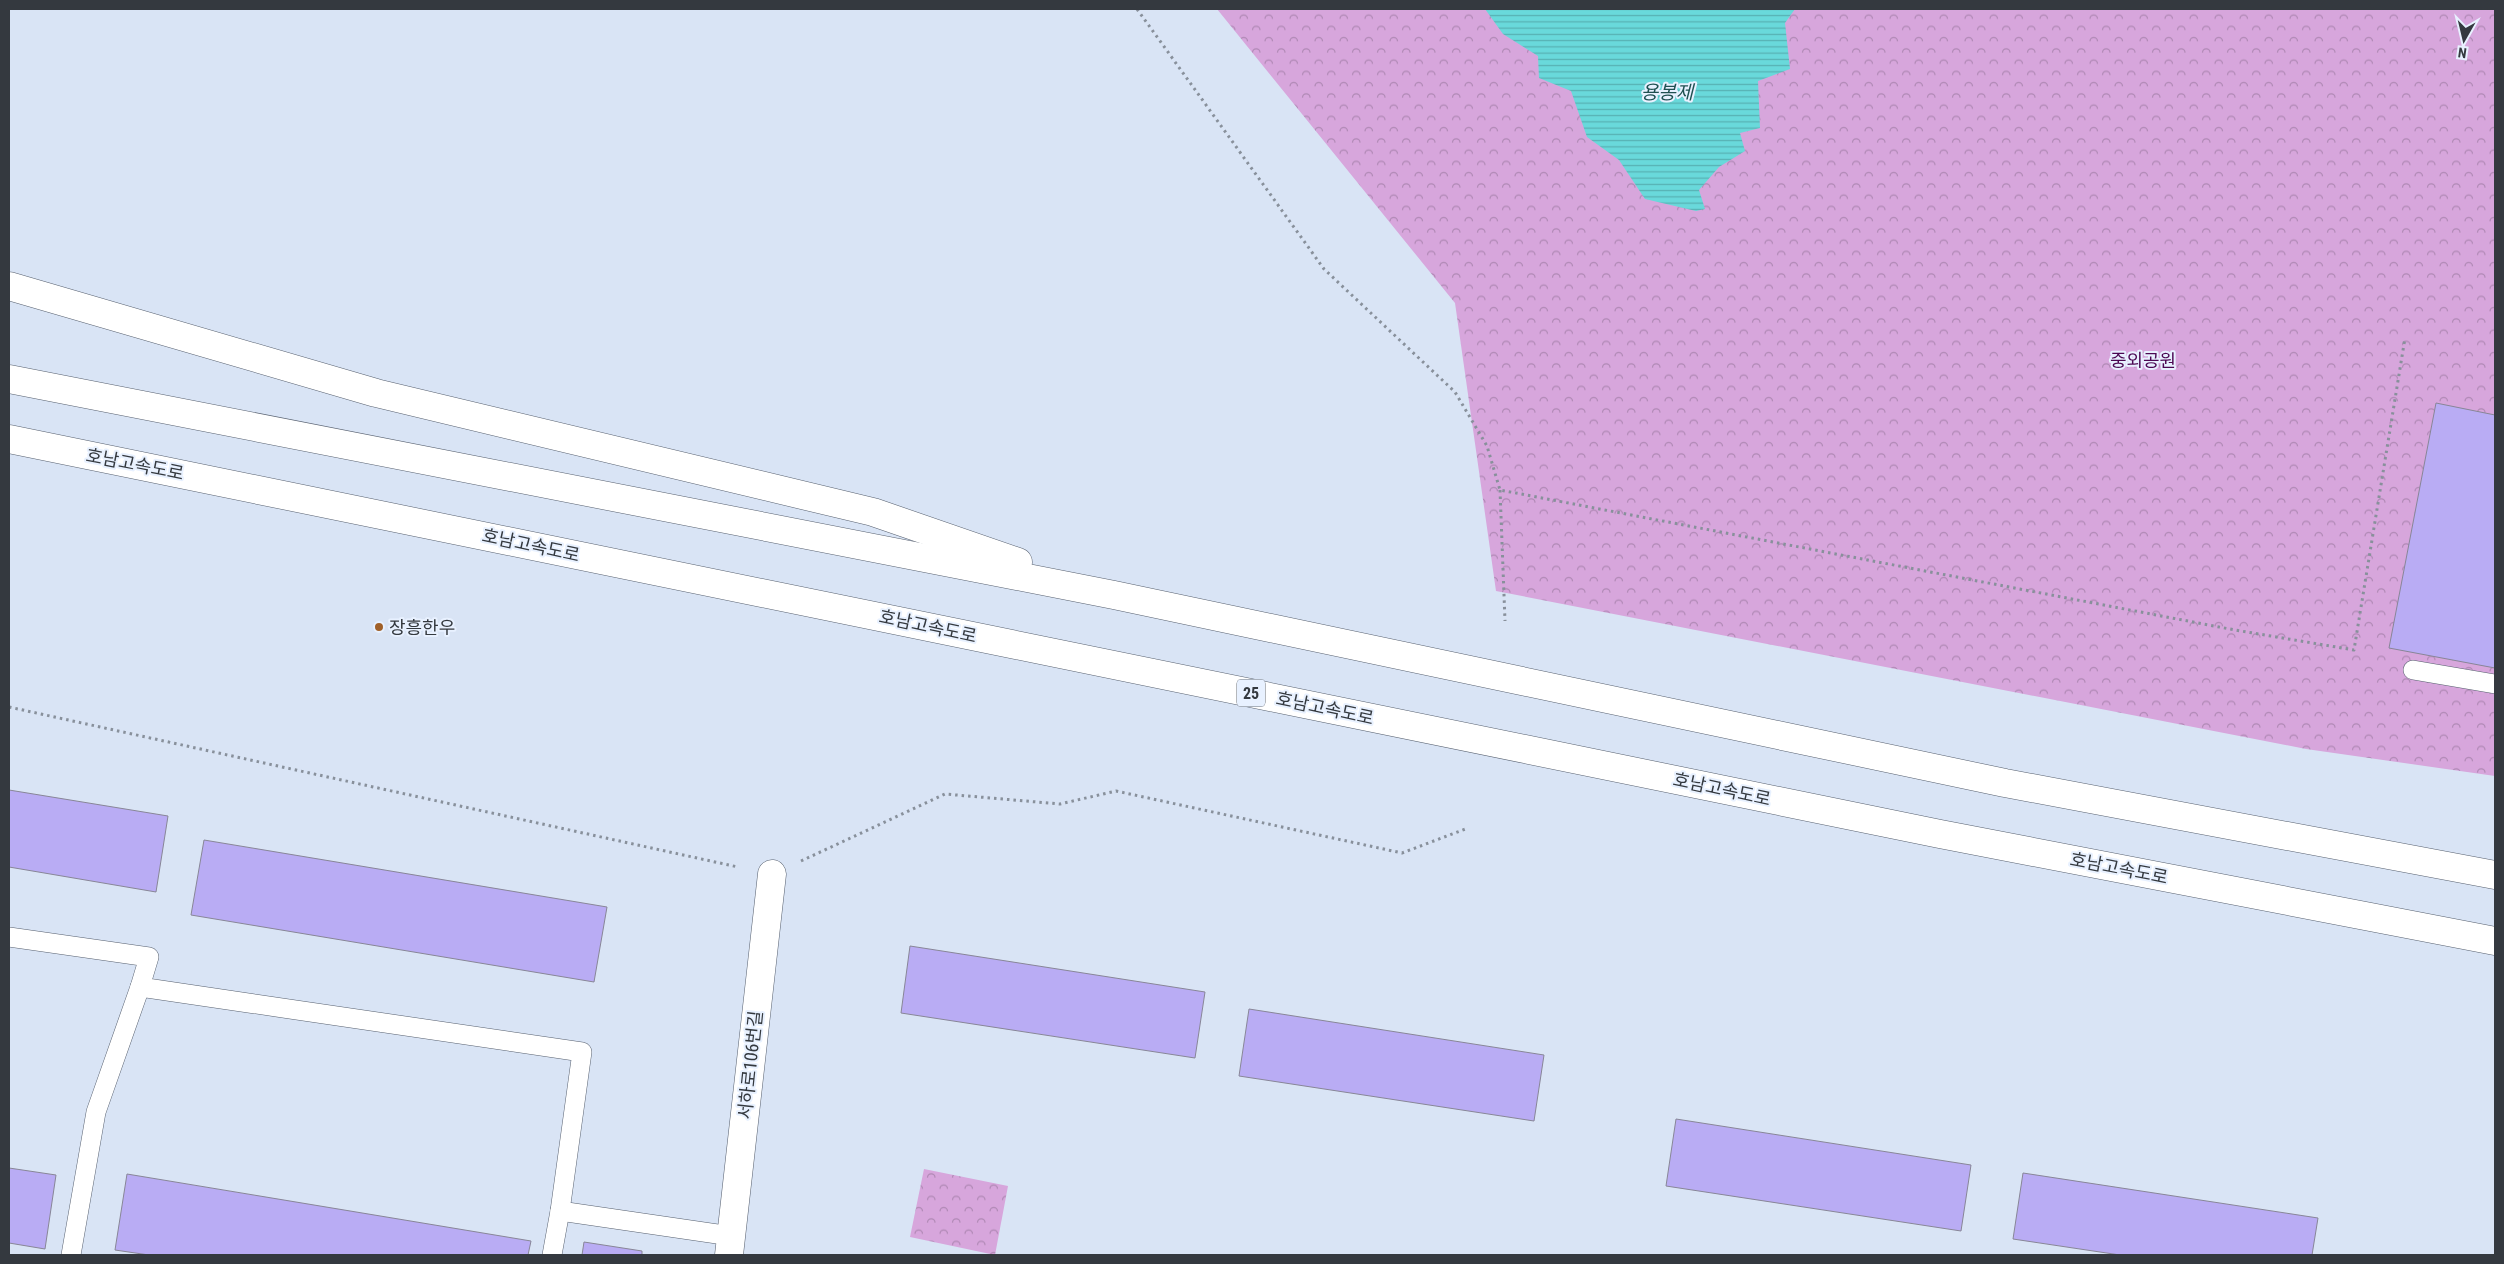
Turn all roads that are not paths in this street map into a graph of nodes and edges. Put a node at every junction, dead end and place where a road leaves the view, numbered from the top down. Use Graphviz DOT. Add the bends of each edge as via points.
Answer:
graph roads {
  1 [pos="9,286"];
  2 [pos="9,379"];
  3 [pos="9,439"];
  4 [pos="1114,595"];
  5 [pos="2413,670"];
  6 [pos="2495,684"];
  7 [pos="772,874"];
  8 [pos="2495,875"];
  9 [pos="9,937"];
  10 [pos="2495,941"];
  11 [pos="140,987"];
  12 [pos="560,1211"];
  13 [pos="730,1246"];
  14 [pos="71,1255"];
  15 [pos="552,1255"];
  1 -- 4 [label="main road" via="376,393 872,512"];
  2 -- 4 [label="main road"];
  3 -- 10 [label="main road, 호남고속도로 / 25" via="1940,834"];
  4 -- 8 [label="main road" via="2005,783"];
  5 -- 6 [label="lane"];
  7 -- 13 [label="main road, 서하로106번길"];
  9 -- 11 [label="lane" via="149,957"];
  11 -- 12 [label="lane" via="582,1052"];
  11 -- 14 [label="lane" via="96,1112"];
  12 -- 13 [label="lane"];
  12 -- 15 [label="lane"];
}
